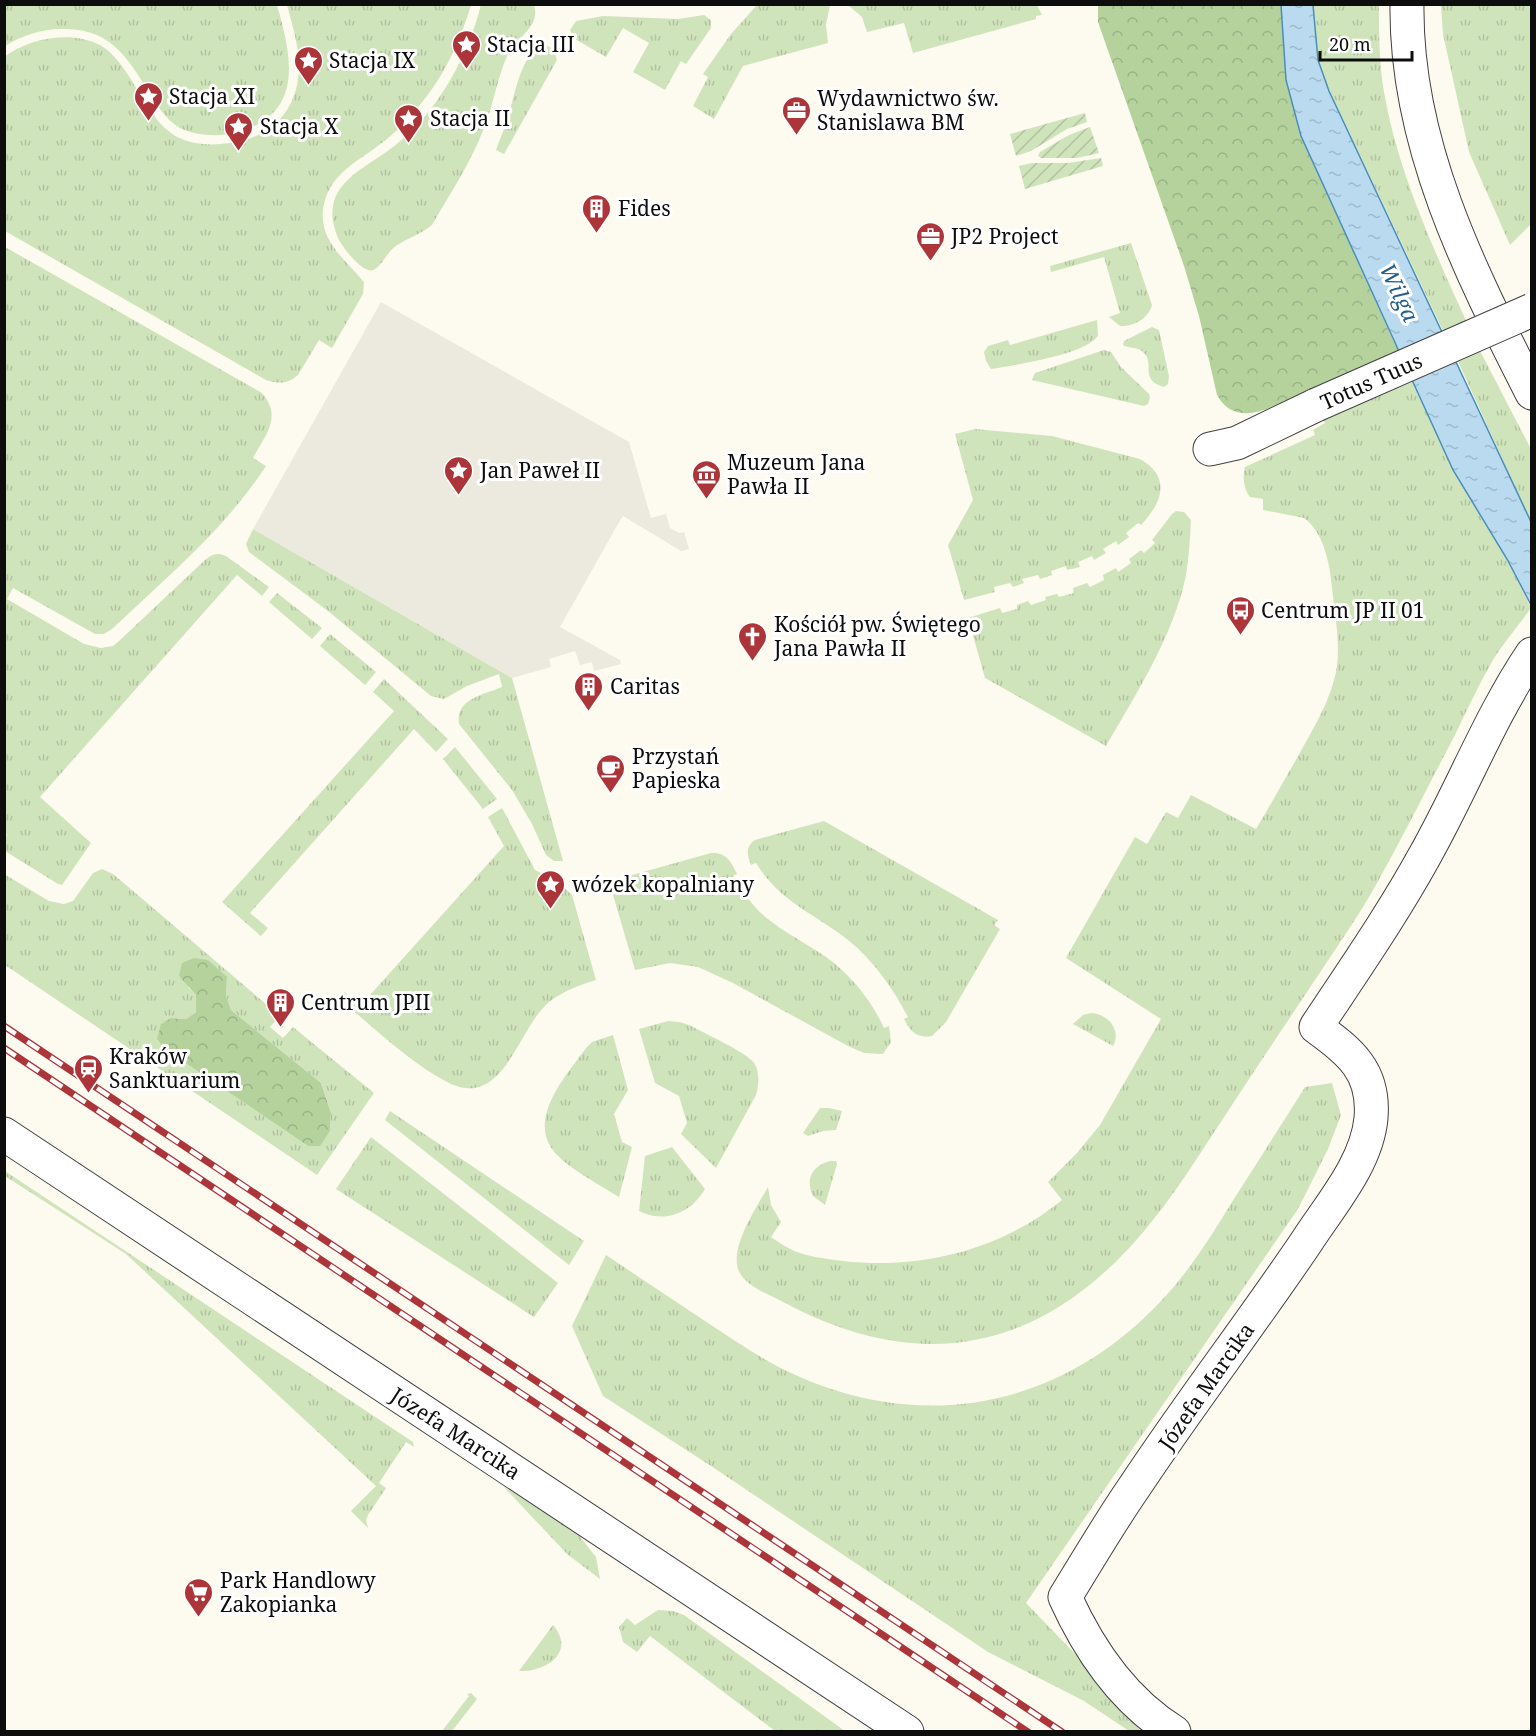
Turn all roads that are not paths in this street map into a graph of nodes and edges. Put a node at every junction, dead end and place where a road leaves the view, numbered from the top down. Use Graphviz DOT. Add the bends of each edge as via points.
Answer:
graph roads {
  1 [pos="1407,4"];
  2 [pos="1532,310"];
  3 [pos="1532,393"];
  4 [pos="1210,449"];
  5 [pos="1532,654"];
  6 [pos="4,1134"];
  7 [pos="907,1731"];
  8 [pos="1174,1731"];
  1 -- 3 [label="street" via="1408,53 1416,112 1440,193 1483,298"];
  2 -- 4 [label="street, Totus Tuus, bridge" via="1237,443"];
  5 -- 8 [label="street, Józefa Marcika" via="1488,729 1406,889 1316,1027 1352,1056 1368,1081 1371,1120 1363,1150 1349,1178 1269,1297 1134,1486 1065,1597 1091,1647 1132,1699"];
  6 -- 7 [label="street, Józefa Marcika"];
}
